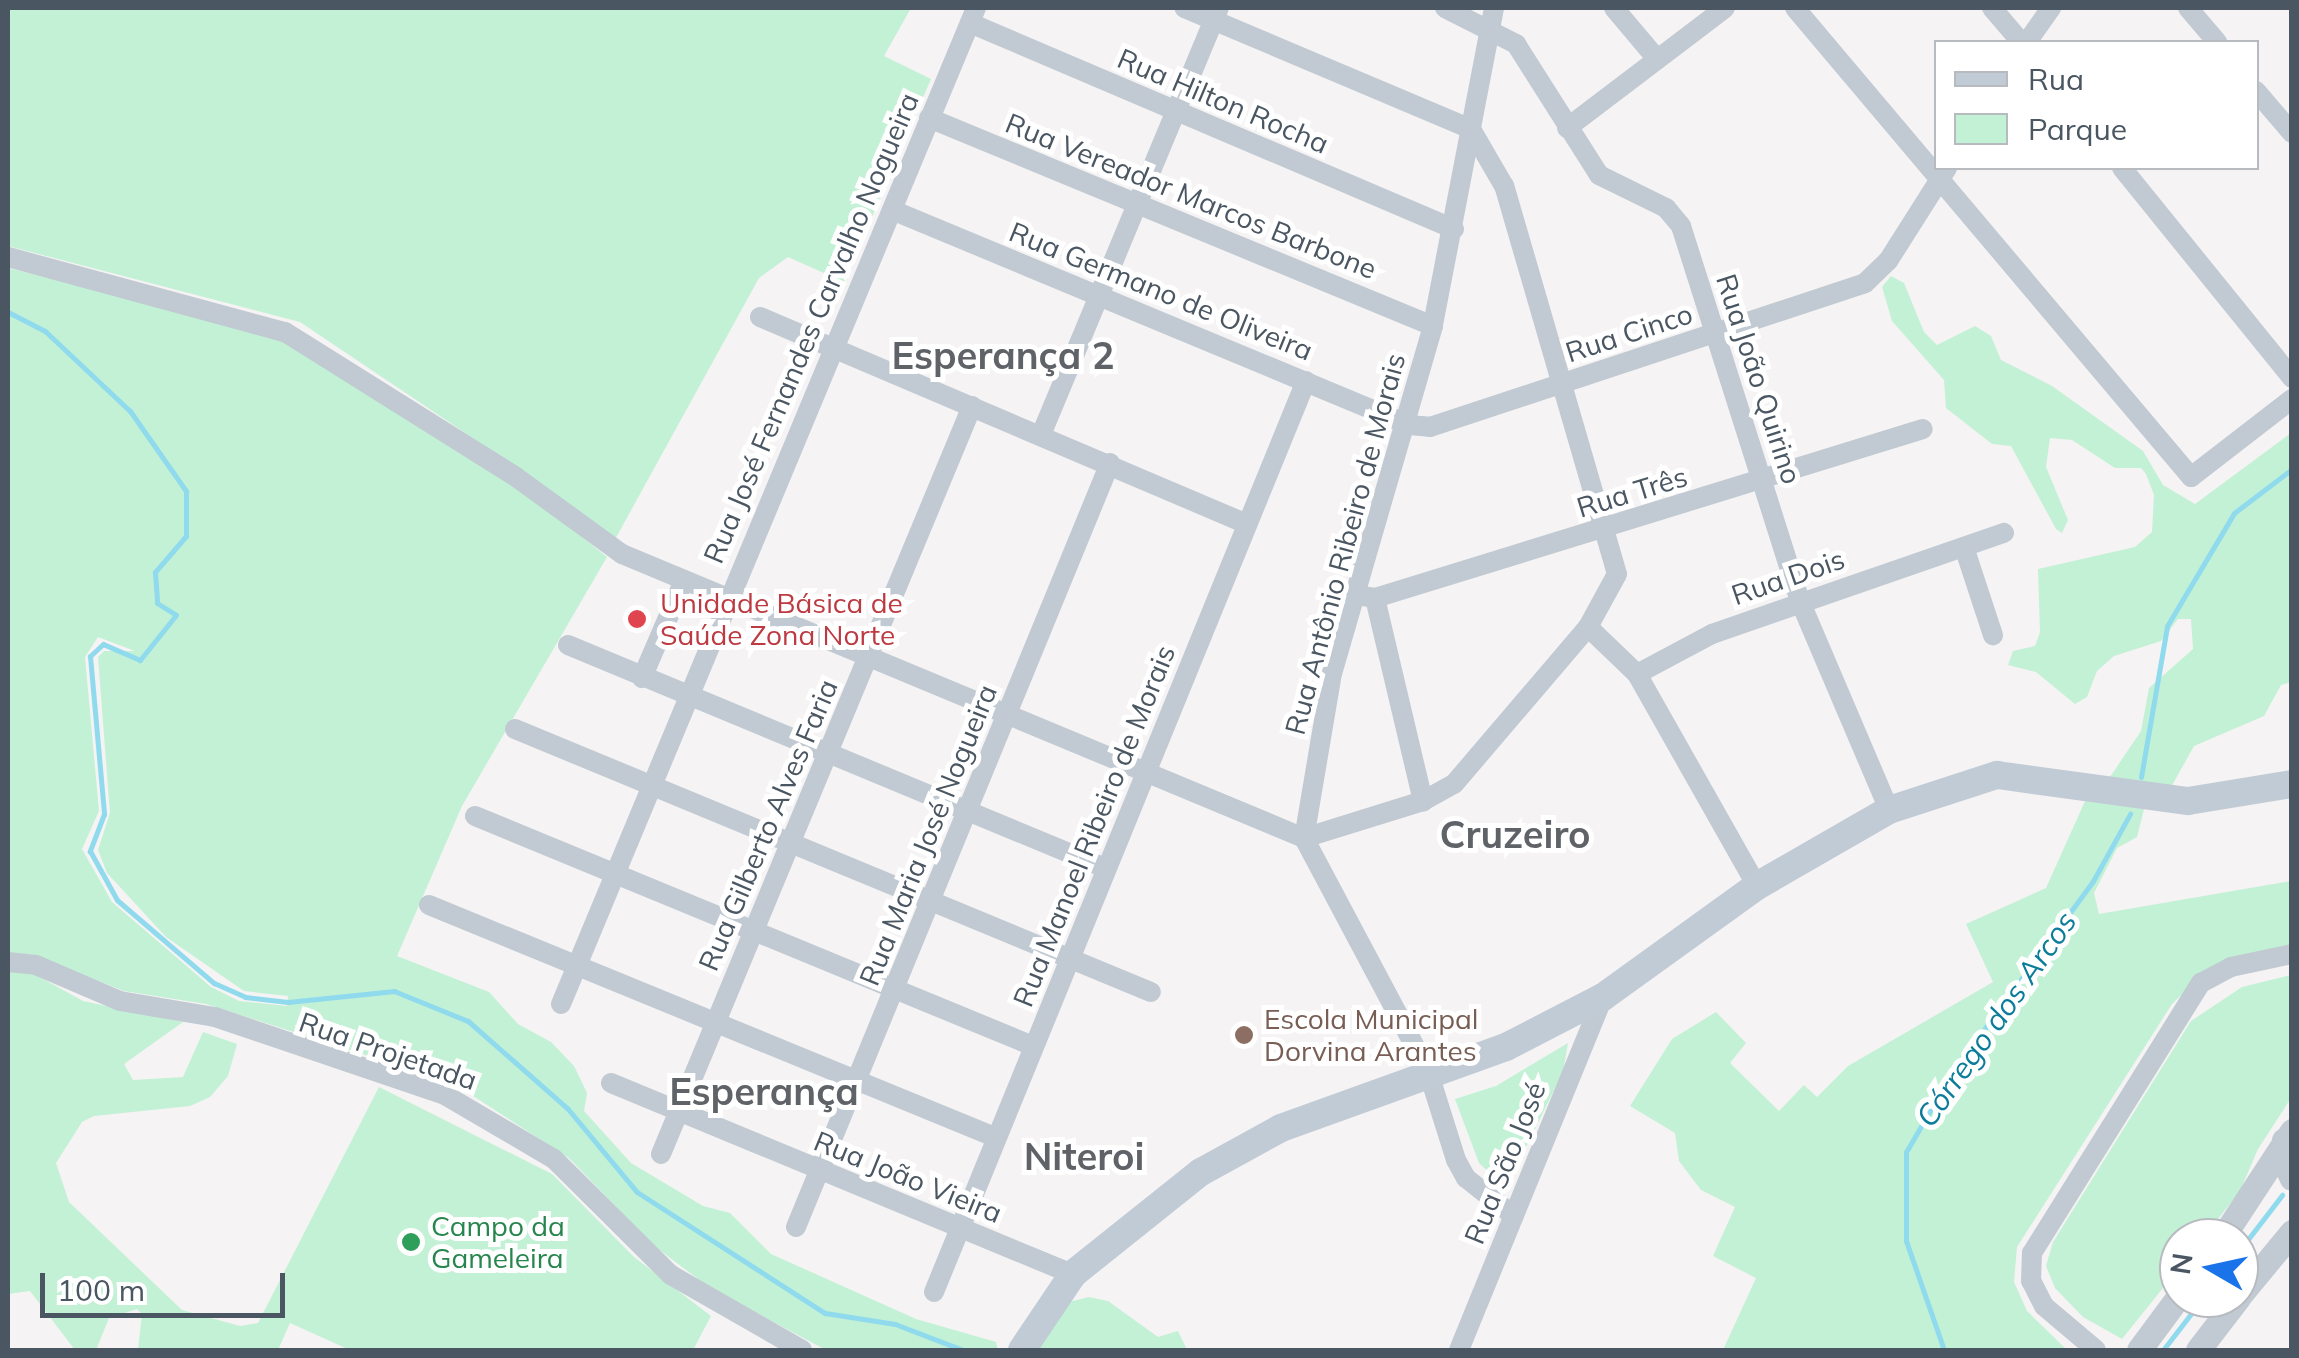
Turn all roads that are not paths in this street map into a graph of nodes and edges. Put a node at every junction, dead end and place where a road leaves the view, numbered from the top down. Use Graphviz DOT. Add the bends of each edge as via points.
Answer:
graph roads {
  1 [pos="1184,8"];
  2 [pos="1444,8"];
  3 [pos="1614,8"];
  4 [pos="1725,8"];
  5 [pos="1795,8"];
  6 [pos="1992,8"];
  7 [pos="2051,8"];
  8 [pos="2188,8"];
  9 [pos="1217,14"];
  10 [pos="973,15"];
  11 [pos="1494,18"];
  12 [pos="2022,40"];
  13 [pos="2026,40"];
  14 [pos="2215,40"];
  15 [pos="1657,59"];
  16 [pos="2259,94"];
  17 [pos="1176,110"];
  18 [pos="929,118"];
  19 [pos="1567,128"];
  20 [pos="1471,129"];
  21 [pos="2292,133"];
  22 [pos="1934,161"];
  23 [pos="2124,170"];
  24 [pos="1944,172"];
  25 [pos="1137,202"];
  26 [pos="892,210"];
  27 [pos="1454,229"];
  28 [pos="8,257"];
  29 [pos="1098,294"];
  30 [pos="760,317"];
  31 [pos="1433,326"];
  32 [pos="1716,334"];
  33 [pos="835,346"];
  34 [pos="2292,378"];
  35 [pos="1306,380"];
  36 [pos="1561,385"];
  37 [pos="2292,399"];
  38 [pos="972,406"];
  39 [pos="1409,424"];
  40 [pos="1923,428"];
  41 [pos="1041,435"];
  42 [pos="1110,464"];
  43 [pos="1762,481"];
  44 [pos="1247,524"];
  45 [pos="1603,530"];
  46 [pos="2004,533"];
  47 [pos="1964,546"];
  48 [pos="684,583"];
  49 [pos="1365,596"];
  50 [pos="726,600"];
  51 [pos="1800,600"];
  52 [pos="1588,627"];
  53 [pos="1993,635"];
  54 [pos="568,645"];
  55 [pos="868,659"];
  56 [pos="1638,674"];
  57 [pos="642,678"];
  58 [pos="688,698"];
  59 [pos="1005,718"];
  60 [pos="515,730"];
  61 [pos="826,755"];
  62 [pos="1144,776"];
  63 [pos="2292,784"];
  64 [pos="652,786"];
  65 [pos="1423,801"];
  66 [pos="1888,810"];
  67 [pos="967,811"];
  68 [pos="475,816"];
  69 [pos="1304,838"];
  70 [pos="791,841"];
  71 [pos="1106,868"];
  72 [pos="614,876"];
  73 [pos="1757,886"];
  74 [pos="930,903"];
  75 [pos="429,905"];
  76 [pos="753,932"];
  77 [pos="2292,954"];
  78 [pos="1068,958"];
  79 [pos="8,962"];
  80 [pos="577,966"];
  81 [pos="894,991"];
  82 [pos="1151,992"];
  83 [pos="1603,997"];
  84 [pos="561,1004"];
  85 [pos="715,1024"];
  86 [pos="1033,1046"];
  87 [pos="1428,1071"];
  88 [pos="856,1081"];
  89 [pos="611,1083"];
  90 [pos="678,1113"];
  91 [pos="2288,1135"];
  92 [pos="995,1137"];
  93 [pos="660,1154"];
  94 [pos="819,1170"];
  95 [pos="2292,1178"];
  96 [pos="1514,1216"];
  97 [pos="2235,1218"];
  98 [pos="796,1227"];
  99 [pos="961,1228"];
  100 [pos="2292,1232"];
  101 [pos="2259,1272"];
  102 [pos="1073,1274"];
  103 [pos="934,1292"];
  104 [pos="2163,1318"];
  105 [pos="2222,1318"];
  106 [pos="1025,1344"];
  107 [pos="802,1350"];
  108 [pos="1459,1350"];
  109 [pos="2096,1350"];
  110 [pos="2139,1350"];
  111 [pos="2198,1350"];
  1 -- 9 [label="street"];
  2 -- 11 [label="street"];
  3 -- 15 [label="street"];
  4 -- 15 [label="street"];
  5 -- 22 [label="street"];
  6 -- 12 [label="street"];
  7 -- 13 [label="street"];
  8 -- 14 [label="street"];
  9 -- 17 [label="street"];
  9 -- 20 [label="street"];
  10 -- 17 [label="street, Rua Hilton Rocha"];
  10 -- 18 [label="street, Rua José Fernandes Carvalho Nogueira"];
  11 -- 19 [label="street, Rua João Quirino"];
  11 -- 20 [label="street, Rua Antônio Ribeiro de Morais"];
  15 -- 19 [label="street"];
  16 -- 21 [label="street"];
  17 -- 25 [label="street"];
  17 -- 27 [label="street, Rua Hilton Rocha"];
  18 -- 25 [label="street, Rua Vereador Marcos Barbone"];
  18 -- 26 [label="street, Rua José Fernandes Carvalho Nogueira"];
  19 -- 32 [label="street, Rua João Quirino" via="1600,175 1675,216"];
  20 -- 27 [label="street, Rua Antônio Ribeiro de Morais"];
  20 -- 36 [label="street" via="1504,186"];
  23 -- 34 [label="street"];
  24 -- 32 [label="street, Rua Cinco" via="1888,261 1864,283"];
  24 -- 37 [label="street" via="2191,478"];
  25 -- 29 [label="street"];
  25 -- 31 [label="street, Rua Vereador Marcos Barbone"];
  26 -- 29 [label="street, Rua Germano de Oliveira"];
  26 -- 33 [label="street, Rua José Fernandes Carvalho Nogueira"];
  27 -- 31 [label="street, Rua Antônio Ribeiro de Morais"];
  28 -- 48 [label="street" via="254,321 309,343 516,477 600,542"];
  29 -- 35 [label="street, Rua Germano de Oliveira"];
  29 -- 41 [label="street"];
  30 -- 33 [label="street"];
  31 -- 39 [label="street, Rua Antônio Ribeiro de Morais"];
  32 -- 36 [label="street, Rua Cinco"];
  32 -- 43 [label="street, Rua João Quirino"];
  33 -- 38 [label="street"];
  33 -- 50 [label="street, Rua José Fernandes Carvalho Nogueira"];
  35 -- 39 [label="street, Rua Germano de Oliveira"];
  35 -- 44 [label="street, Rua Manoel Ribeiro de Morais"];
  36 -- 39 [label="street, Rua Cinco" via="1430,427"];
  36 -- 45 [label="street"];
  38 -- 41 [label="street"];
  38 -- 55 [label="street, Rua Gilberto Alves Faria"];
  39 -- 49 [label="street, Rua Antônio Ribeiro de Morais"];
  40 -- 43 [label="street, Rua Três"];
  41 -- 42 [label="street"];
  42 -- 44 [label="street"];
  42 -- 59 [label="street, Rua Maria José Nogueira"];
  43 -- 45 [label="street, Rua Três"];
  43 -- 51 [label="street, Rua João Quirino"];
  44 -- 62 [label="street, Rua Manoel Ribeiro de Morais"];
  45 -- 49 [label="street, Rua Três"];
  45 -- 52 [label="street" via="1616,574"];
  46 -- 47 [label="street, Rua Dois"];
  47 -- 51 [label="street, Rua Dois"];
  47 -- 53 [label="street"];
  48 -- 50 [label="street"];
  48 -- 57 [label="street"];
  49 -- 65 [label="street"];
  49 -- 69 [label="street, Rua Antônio Ribeiro de Morais" via="1320,729"];
  50 -- 55 [label="street"];
  50 -- 58 [label="street, Rua José Fernandes Carvalho Nogueira"];
  51 -- 56 [label="street, Rua Dois" via="1712,634"];
  51 -- 66 [label="street, Rua João Quirino"];
  52 -- 56 [label="street"];
  52 -- 65 [label="street" via="1467,773"];
  54 -- 57 [label="street"];
  55 -- 59 [label="street"];
  55 -- 61 [label="street, Rua Gilberto Alves Faria"];
  56 -- 73 [label="street"];
  57 -- 58 [label="street"];
  58 -- 61 [label="street"];
  58 -- 64 [label="street, Rua José Fernandes Carvalho Nogueira"];
  59 -- 62 [label="street"];
  59 -- 67 [label="street, Rua Maria José Nogueira"];
  60 -- 64 [label="street"];
  61 -- 67 [label="street"];
  61 -- 70 [label="street, Rua Gilberto Alves Faria"];
  62 -- 69 [label="street"];
  62 -- 71 [label="street, Rua Manoel Ribeiro de Morais"];
  63 -- 66 [label="main road" via="2211,799 2163,798 1997,775"];
  64 -- 70 [label="street"];
  64 -- 72 [label="street, Rua José Fernandes Carvalho Nogueira"];
  65 -- 69 [label="street"];
  66 -- 73 [label="main road"];
  67 -- 71 [label="street"];
  67 -- 74 [label="street, Rua Maria José Nogueira"];
  68 -- 72 [label="street"];
  69 -- 87 [label="street"];
  70 -- 74 [label="street"];
  70 -- 76 [label="street, Rua Gilberto Alves Faria"];
  71 -- 78 [label="street, Rua Manoel Ribeiro de Morais"];
  72 -- 76 [label="street"];
  72 -- 80 [label="street, Rua José Fernandes Carvalho Nogueira"];
  73 -- 83 [label="main road"];
  74 -- 78 [label="street"];
  74 -- 81 [label="street, Rua Maria José Nogueira"];
  75 -- 80 [label="street"];
  76 -- 81 [label="street"];
  76 -- 85 [label="street, Rua Gilberto Alves Faria"];
  77 -- 109 [label="street" via="2231,967 2201,984 2032,1253 2031,1281 2044,1306"];
  78 -- 82 [label="street"];
  78 -- 86 [label="street, Rua Manoel Ribeiro de Morais"];
  79 -- 107 [label="street, Rua Projetada" via="36,964 120,1001 215,1017 445,1095 554,1159 671,1275"];
  80 -- 84 [label="street, Rua José Fernandes Carvalho Nogueira"];
  80 -- 85 [label="street"];
  81 -- 86 [label="street"];
  81 -- 88 [label="street, Rua Maria José Nogueira"];
  83 -- 87 [label="main road" via="1506,1047"];
  83 -- 96 [label="street, Rua São José"];
  85 -- 88 [label="street"];
  85 -- 90 [label="street, Rua Gilberto Alves Faria"];
  86 -- 92 [label="street, Rua Manoel Ribeiro de Morais"];
  87 -- 96 [label="street" via="1461,1169"];
  87 -- 102 [label="main road" via="1244,1145 1159,1201"];
  88 -- 92 [label="street"];
  88 -- 94 [label="street, Rua Maria José Nogueira"];
  89 -- 90 [label="street, Rua João Vieira"];
  90 -- 93 [label="street, Rua Gilberto Alves Faria"];
  90 -- 94 [label="street, Rua João Vieira"];
  91 -- 95 [label="street" via="2282,1157"];
  91 -- 97 [label="street"];
  92 -- 99 [label="street, Rua Manoel Ribeiro de Morais"];
  94 -- 98 [label="street, Rua Maria José Nogueira"];
  94 -- 99 [label="street, Rua João Vieira"];
  96 -- 108 [label="street, Rua São José"];
  99 -- 102 [label="street, Rua João Vieira"];
  99 -- 103 [label="street, Rua Manoel Ribeiro de Morais"];
  100 -- 101 [label="street"];
  102 -- 106 [label="main road"];
  104 -- 110 [label="street"];
  105 -- 111 [label="street"];
}
